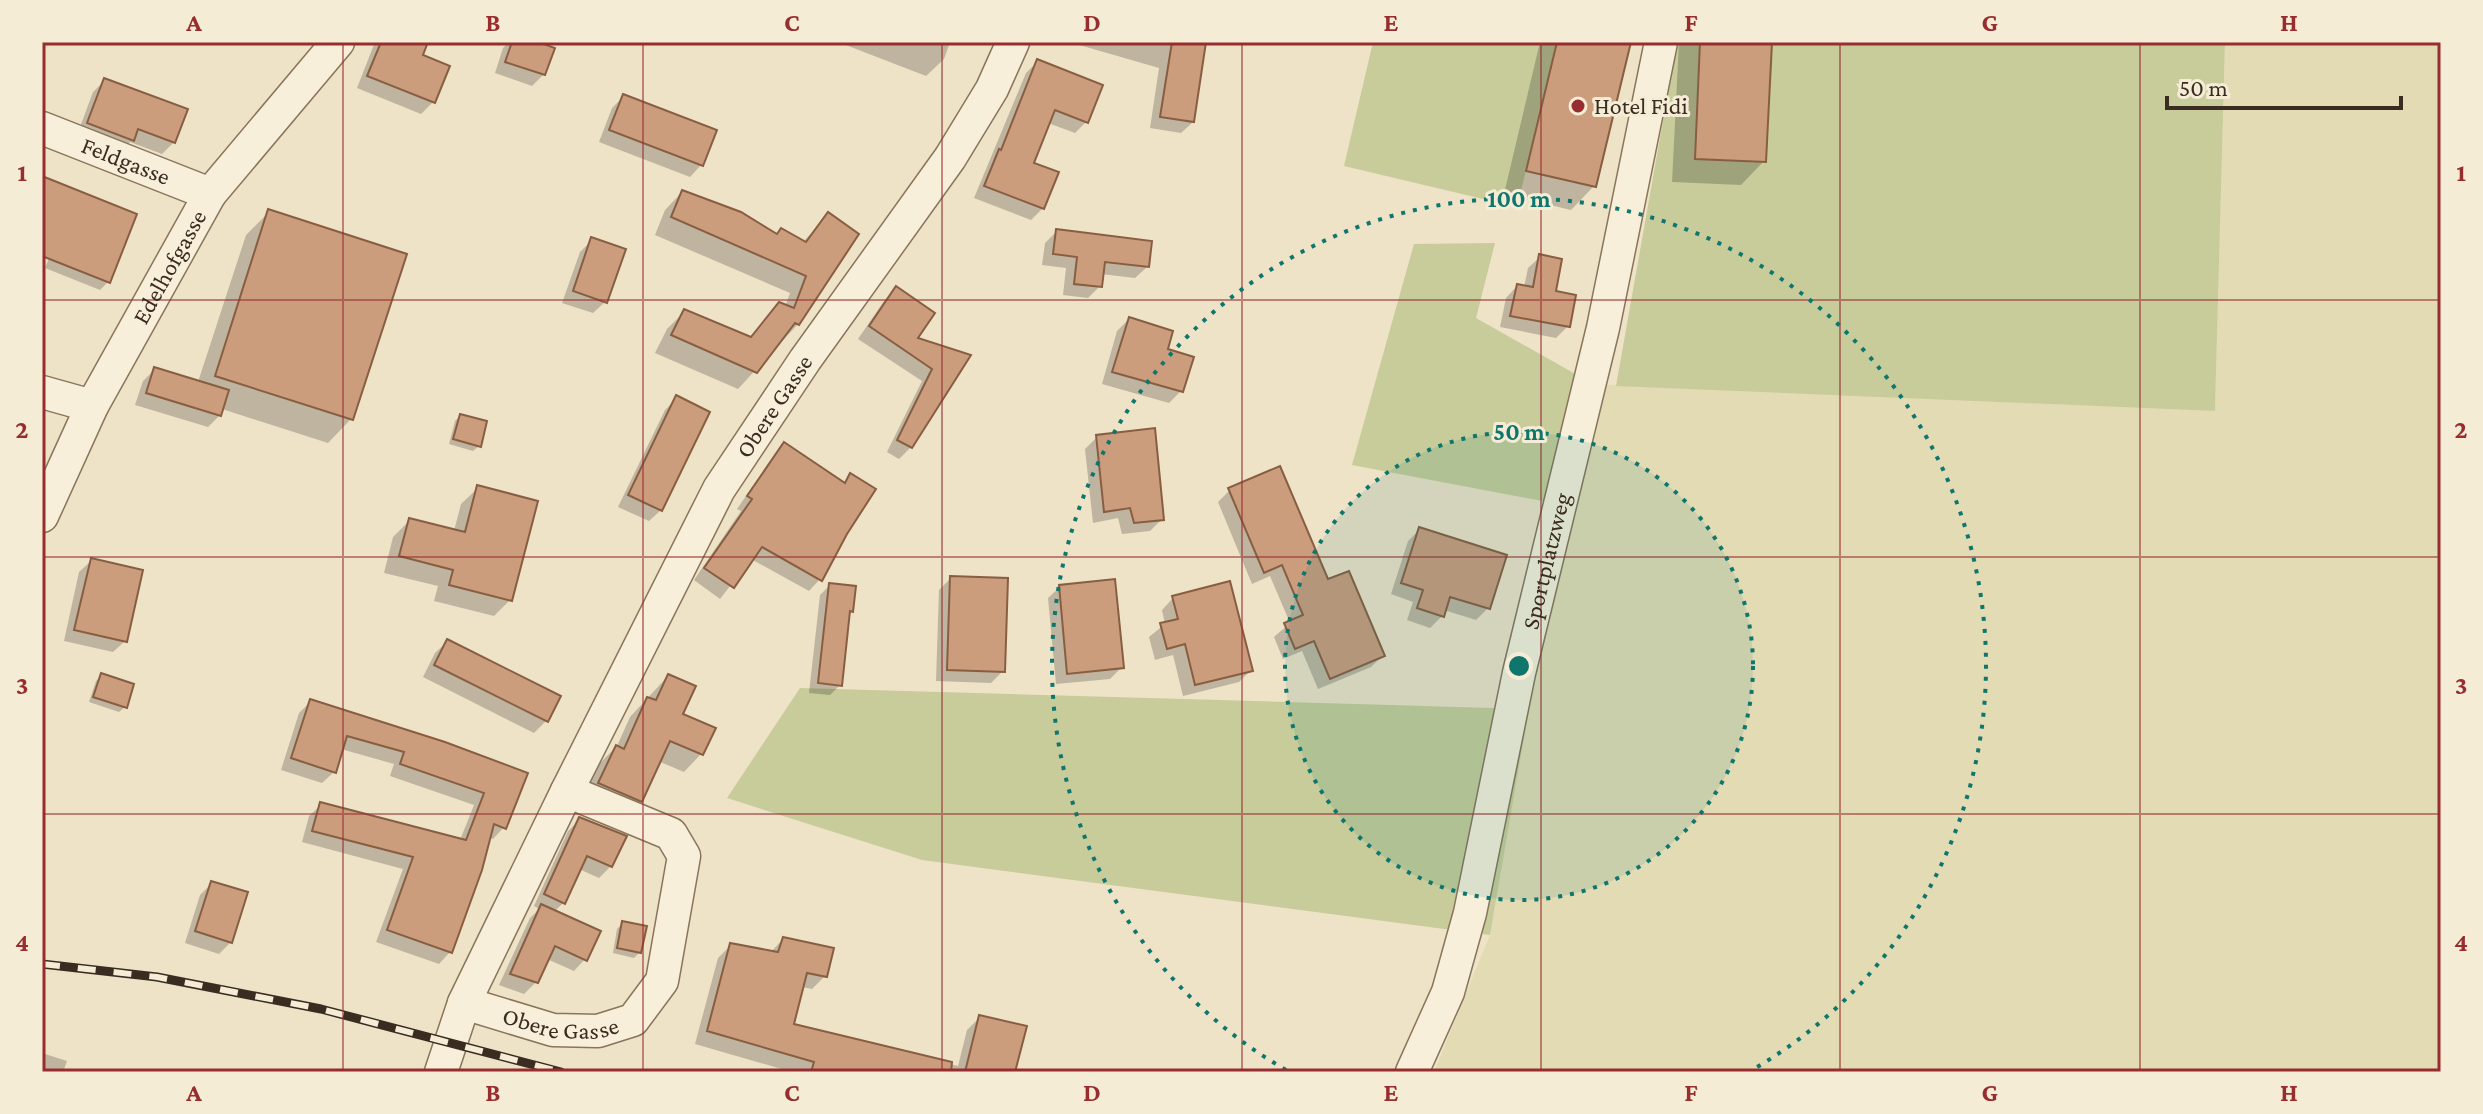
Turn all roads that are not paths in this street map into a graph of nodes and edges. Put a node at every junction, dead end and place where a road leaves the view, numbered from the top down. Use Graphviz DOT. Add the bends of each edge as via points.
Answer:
graph roads {
  1 [pos="338,42"];
  2 [pos="1013,42"];
  3 [pos="1661,42"];
  4 [pos="42,128"];
  5 [pos="210,194"];
  6 [pos="42,392"];
  7 [pos="92,406"];
  8 [pos="42,516"];
  9 [pos="567,791"];
  10 [pos="464,1003"];
  11 [pos="441,1072"];
  12 [pos="1412,1072"];
  1 -- 5 [label="street, Edelhofgasse"];
  2 -- 9 [label="street, Obere Gasse" via="950,158 719,489"];
  3 -- 12 [label="street, Sportplatzweg" via="1603,328 1519,673 1470,913 1448,992"];
  4 -- 5 [label="street, Feldgasse"];
  5 -- 7 [label="street, Edelhofgasse"];
  6 -- 7 [label="street"];
  7 -- 8 [label="street, Edelhofgasse"];
  9 -- 10 [label="street, Obere Gasse"];
  9 -- 10 [label="street, Obere Gasse" via="671,834 684,856 662,981 633,1020 598,1031 553,1030"];
  10 -- 11 [label="street, Obere Gasse"];
}
